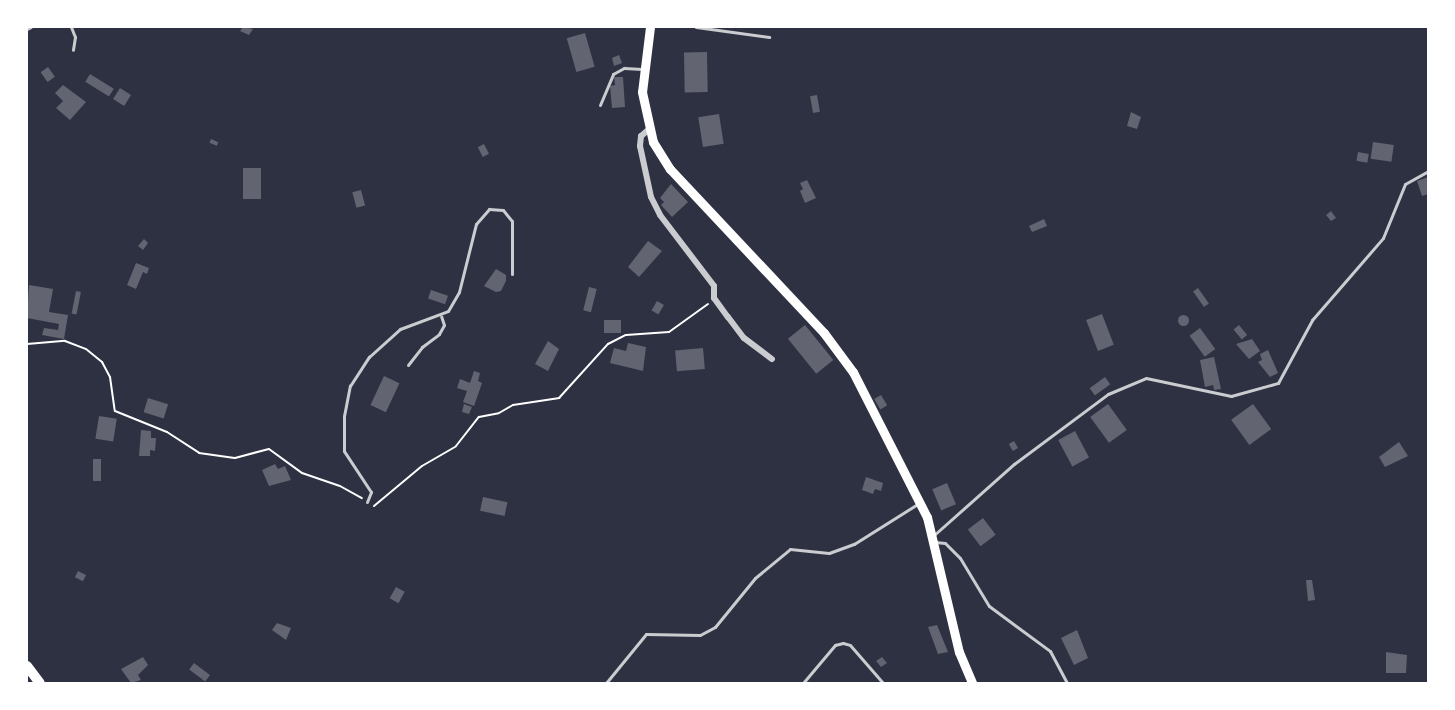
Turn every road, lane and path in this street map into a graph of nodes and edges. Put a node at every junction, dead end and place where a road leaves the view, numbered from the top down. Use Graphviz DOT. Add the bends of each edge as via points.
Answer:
graph roads {
  1 [pos="71,27"];
  2 [pos="696,27"];
  3 [pos="649,28"];
  4 [pos="769,37"];
  5 [pos="73,50"];
  6 [pos="642,69"];
  7 [pos="600,105"];
  8 [pos="648,130"];
  9 [pos="1428,171"];
  10 [pos="512,274"];
  11 [pos="714,298"];
  12 [pos="441,316"];
  13 [pos="27,344"];
  14 [pos="772,360"];
  15 [pos="408,365"];
  16 [pos="367,501"];
  17 [pos="920,502"];
  18 [pos="934,538"];
  19 [pos="27,666"];
  20 [pos="606,682"];
  21 [pos="40,683"];
  22 [pos="803,683"];
  23 [pos="883,683"];
  24 [pos="972,683"];
  25 [pos="1067,683"];
  1 -- 5 [label="lane" via="75,37"];
  2 -- 4 [label="lane"];
  3 -- 6 [label="main road"];
  6 -- 7 [label="lane" via="624,68 613,74"];
  6 -- 8 [label="main road"];
  8 -- 11 [label="street" via="641,136 640,146 651,197 671,232 714,286"];
  8 -- 17 [label="main road" via="670,169 840,352"];
  9 -- 18 [label="lane" via="1405,184 1383,238 1312,321 1278,383 1231,396 1146,378 1108,394 1014,464"];
  10 -- 12 [label="lane" via="514,227 503,210 489,209 476,224 456,301"];
  11 -- 14 [label="street" via="744,338"];
  11 -- 16 [label="path" via="669,332 626,335 608,344 565,395 513,405 479,417 456,446 422,466 376,508"];
  12 -- 15 [label="lane" via="444,325 439,334 422,346"];
  12 -- 16 [label="lane" via="430,315 400,329 369,357 350,386 344,416 345,450 371,492"];
  13 -- 16 [label="path" via="65,341 87,349 102,362 110,377 115,411 167,432 199,453 235,458 269,449 302,473 340,486"];
  17 -- 18 [label="main road"];
  17 -- 20 [label="lane" via="846,547 829,553 790,549 755,578 716,627 699,635 646,634"];
  18 -- 24 [label="main road" via="959,652"];
  18 -- 25 [label="lane" via="960,558 989,606 1050,651"];
  19 -- 21 [label="main road"];
  22 -- 23 [label="lane" via="835,645 843,643 850,645"];
}
